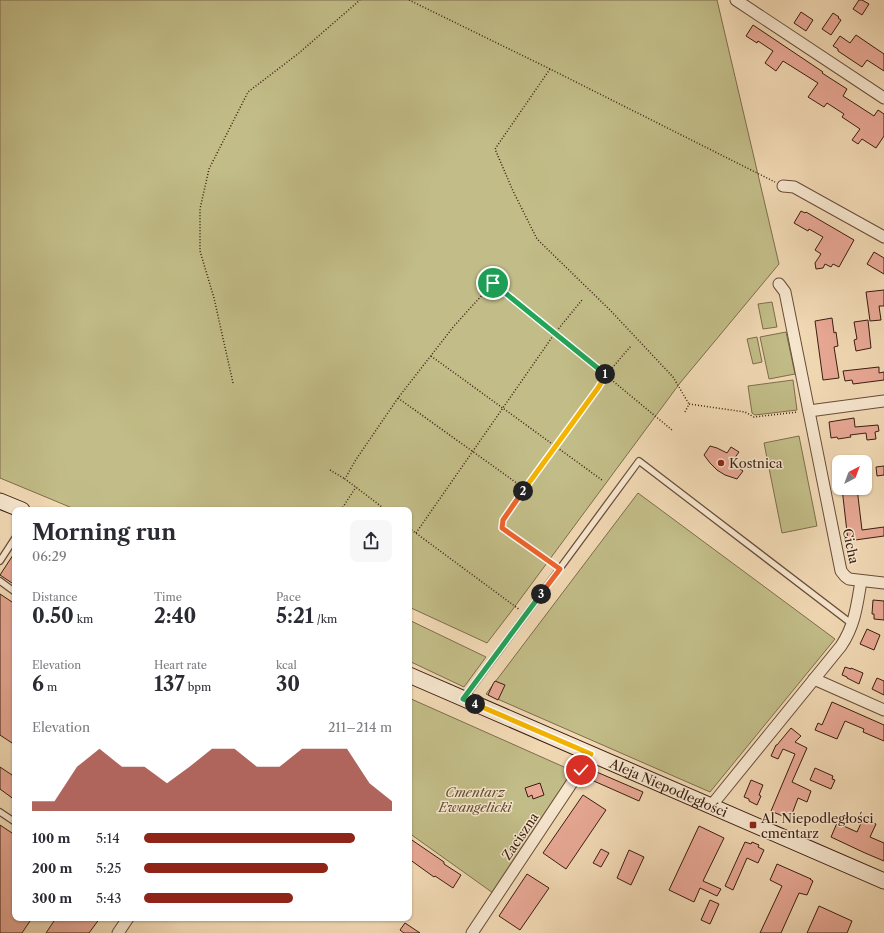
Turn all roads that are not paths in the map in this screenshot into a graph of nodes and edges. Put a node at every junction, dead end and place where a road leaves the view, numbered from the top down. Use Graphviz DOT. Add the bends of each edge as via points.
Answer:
graph roads {
  1 [pos="736,0"];
  2 [pos="884,98"];
  3 [pos="783,186"];
  4 [pos="884,237"];
  5 [pos="778,284"];
  6 [pos="884,401"];
  7 [pos="805,412"];
  8 [pos="0,500"];
  9 [pos="15,507"];
  10 [pos="12,543"];
  11 [pos="0,561"];
  12 [pos="0,581"];
  13 [pos="861,581"];
  14 [pos="884,583"];
  15 [pos="12,590"];
  16 [pos="852,624"];
  17 [pos="412,676"];
  18 [pos="814,679"];
  19 [pos="463,699"];
  20 [pos="884,710"];
  21 [pos="591,754"];
  22 [pos="711,806"];
  23 [pos="0,812"];
  24 [pos="12,820"];
  25 [pos="884,881"];
  26 [pos="126,921"];
  27 [pos="118,933"];
  28 [pos="472,933"];
  1 -- 2 [label="street"];
  3 -- 4 [label="street" via="794,187"];
  5 -- 7 [label="street, Cicha" via="785,292"];
  6 -- 7 [label="street"];
  7 -- 13 [label="street, Cicha" via="841,571 849,579"];
  8 -- 9 [label="main road"];
  10 -- 11 [label="lane"];
  12 -- 15 [label="lane"];
  13 -- 14 [label="street"];
  13 -- 16 [label="street, Cicha"];
  16 -- 18 [label="street, Cicha" via="841,646"];
  16 -- 19 [label="lane" via="639,461"];
  17 -- 19 [label="main road, Aleja Niepodległości"];
  18 -- 20 [label="street"];
  18 -- 22 [label="street, Cicha"];
  19 -- 21 [label="main road, Aleja Niepodległości"];
  21 -- 22 [label="main road, Aleja Niepodległości"];
  21 -- 28 [label="street, Zaciszna"];
  22 -- 25 [label="main road, Aleja Niepodległości"];
  23 -- 24 [label="lane"];
  26 -- 27 [label="street"];
}
